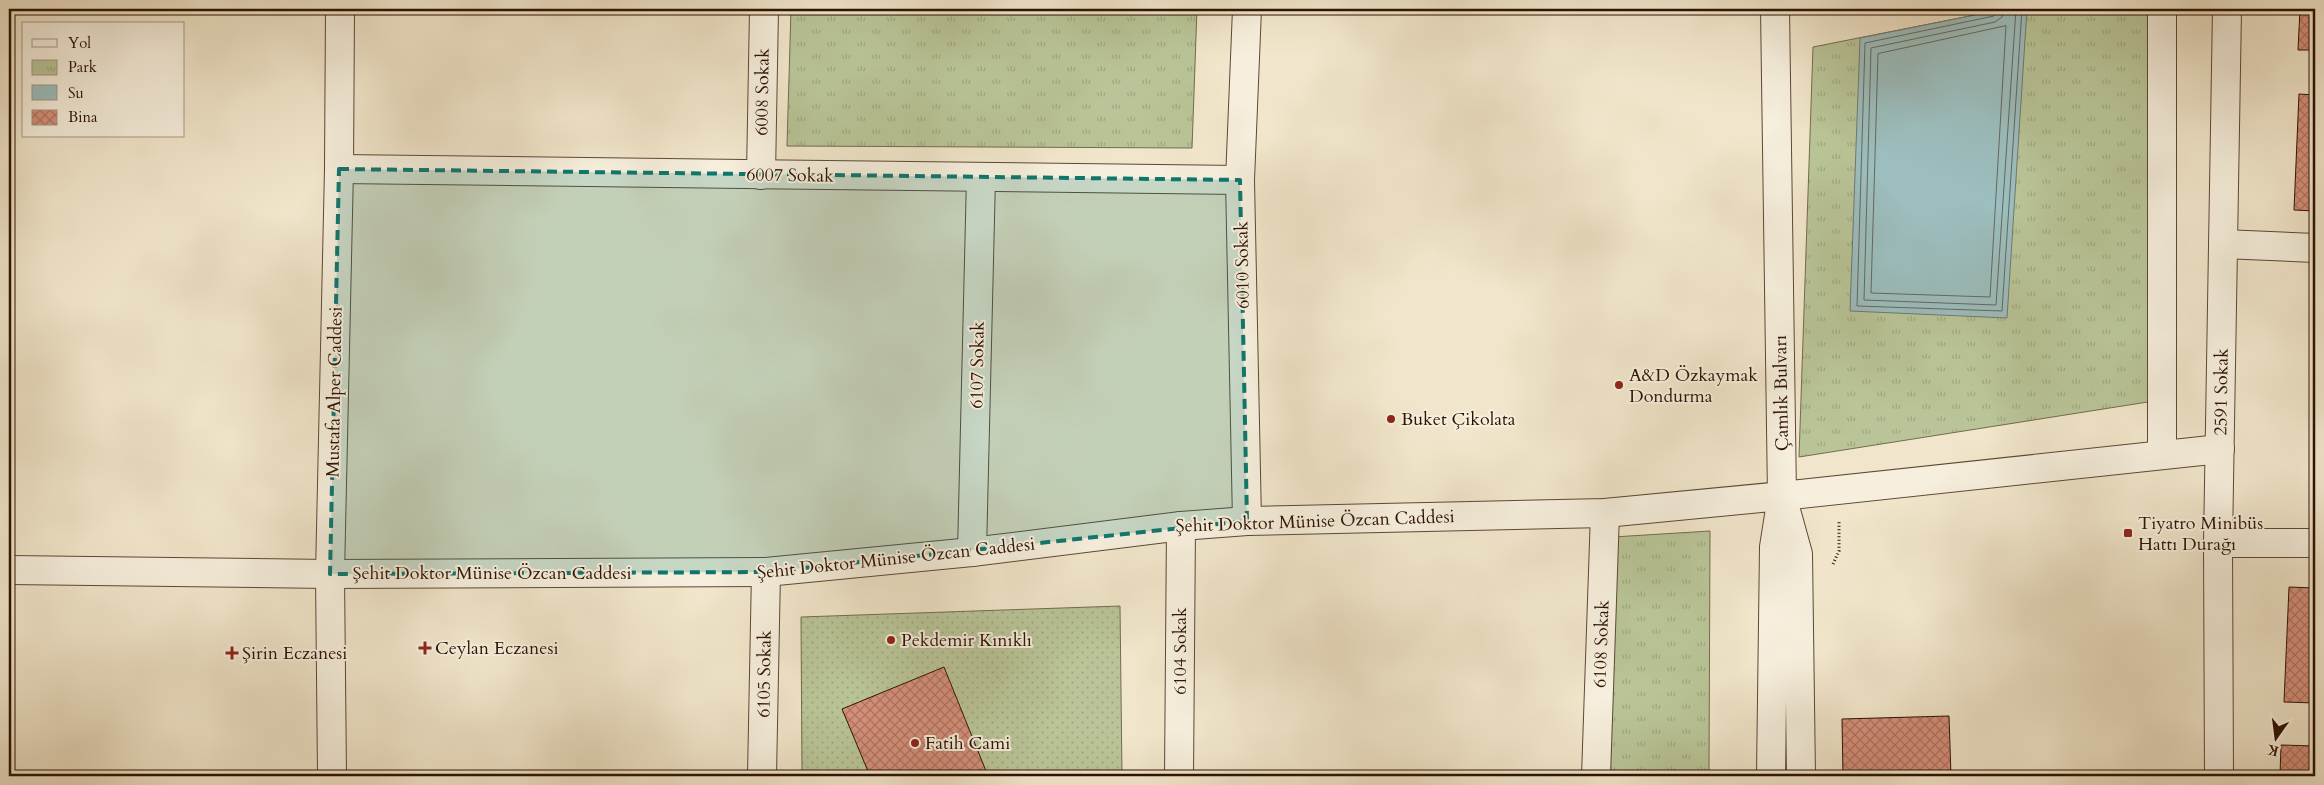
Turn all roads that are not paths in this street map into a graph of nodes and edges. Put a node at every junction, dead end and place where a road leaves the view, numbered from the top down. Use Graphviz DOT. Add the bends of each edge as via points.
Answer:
graph roads {
  1 [pos="340,9"];
  2 [pos="764,9"];
  3 [pos="1247,9"];
  4 [pos="1776,9"];
  5 [pos="2162,9"];
  6 [pos="2228,9"];
  7 [pos="340,169"];
  8 [pos="761,175"];
  9 [pos="981,177"];
  10 [pos="1240,180"];
  11 [pos="2223,244"];
  12 [pos="2315,248"];
  13 [pos="2220,449"];
  14 [pos="2162,455"];
  15 [pos="1782,496"];
  16 [pos="1605,513"];
  17 [pos="1247,521"];
  18 [pos="1181,526"];
  19 [pos="2218,543"];
  20 [pos="2315,543"];
  21 [pos="972,552"];
  22 [pos="9,570"];
  23 [pos="766,572"];
  24 [pos="330,574"];
  25 [pos="332,776"];
  26 [pos="762,776"];
  27 [pos="1180,776"];
  28 [pos="1596,776"];
  29 [pos="1771,776"];
  30 [pos="1801,776"];
  31 [pos="2219,776"];
  1 -- 7 [label="street, Mustafa Alper Caddesi"];
  2 -- 8 [label="street, 6008 Sokak"];
  3 -- 10 [label="street, 6010 Sokak"];
  4 -- 15 [label="street, Çamlık Bulvarı"];
  5 -- 14 [label="street"];
  6 -- 11 [label="street, 2591 Sokak"];
  7 -- 8 [label="street, 6007 Sokak"];
  7 -- 24 [label="street, Mustafa Alper Caddesi"];
  8 -- 9 [label="street, 6007 Sokak"];
  9 -- 10 [label="street, 6007 Sokak"];
  9 -- 21 [label="street, 6107 Sokak"];
  10 -- 17 [label="street, 6010 Sokak"];
  11 -- 12 [label="street"];
  11 -- 13 [label="street, 2591 Sokak"];
  13 -- 14 [label="street, Şehit Doktor Münise Özcan Caddesi"];
  13 -- 19 [label="street, 2591 Sokak"];
  14 -- 15 [label="street, Şehit Doktor Münise Özcan Caddesi"];
  15 -- 16 [label="street, Şehit Doktor Münise Özcan Caddesi"];
  15 -- 29 [label="street, Çamlık Bulvarı" via="1774,547"];
  15 -- 30 [label="street" via="1798,554"];
  16 -- 17 [label="street, Şehit Doktor Münise Özcan Caddesi"];
  16 -- 28 [label="street, 6108 Sokak"];
  17 -- 18 [label="street, Şehit Doktor Münise Özcan Caddesi"];
  18 -- 21 [label="street, Şehit Doktor Münise Özcan Caddesi"];
  18 -- 27 [label="street, 6104 Sokak"];
  19 -- 20 [label="street"];
  19 -- 31 [label="street, 2591 Sokak"];
  21 -- 23 [label="street, Şehit Doktor Münise Özcan Caddesi"];
  22 -- 24 [label="street, Şehit Doktor Münise Özcan Caddesi"];
  23 -- 24 [label="street, Şehit Doktor Münise Özcan Caddesi"];
  23 -- 26 [label="street, 6105 Sokak"];
  24 -- 25 [label="street, Mustafa Alper Caddesi"];
}
